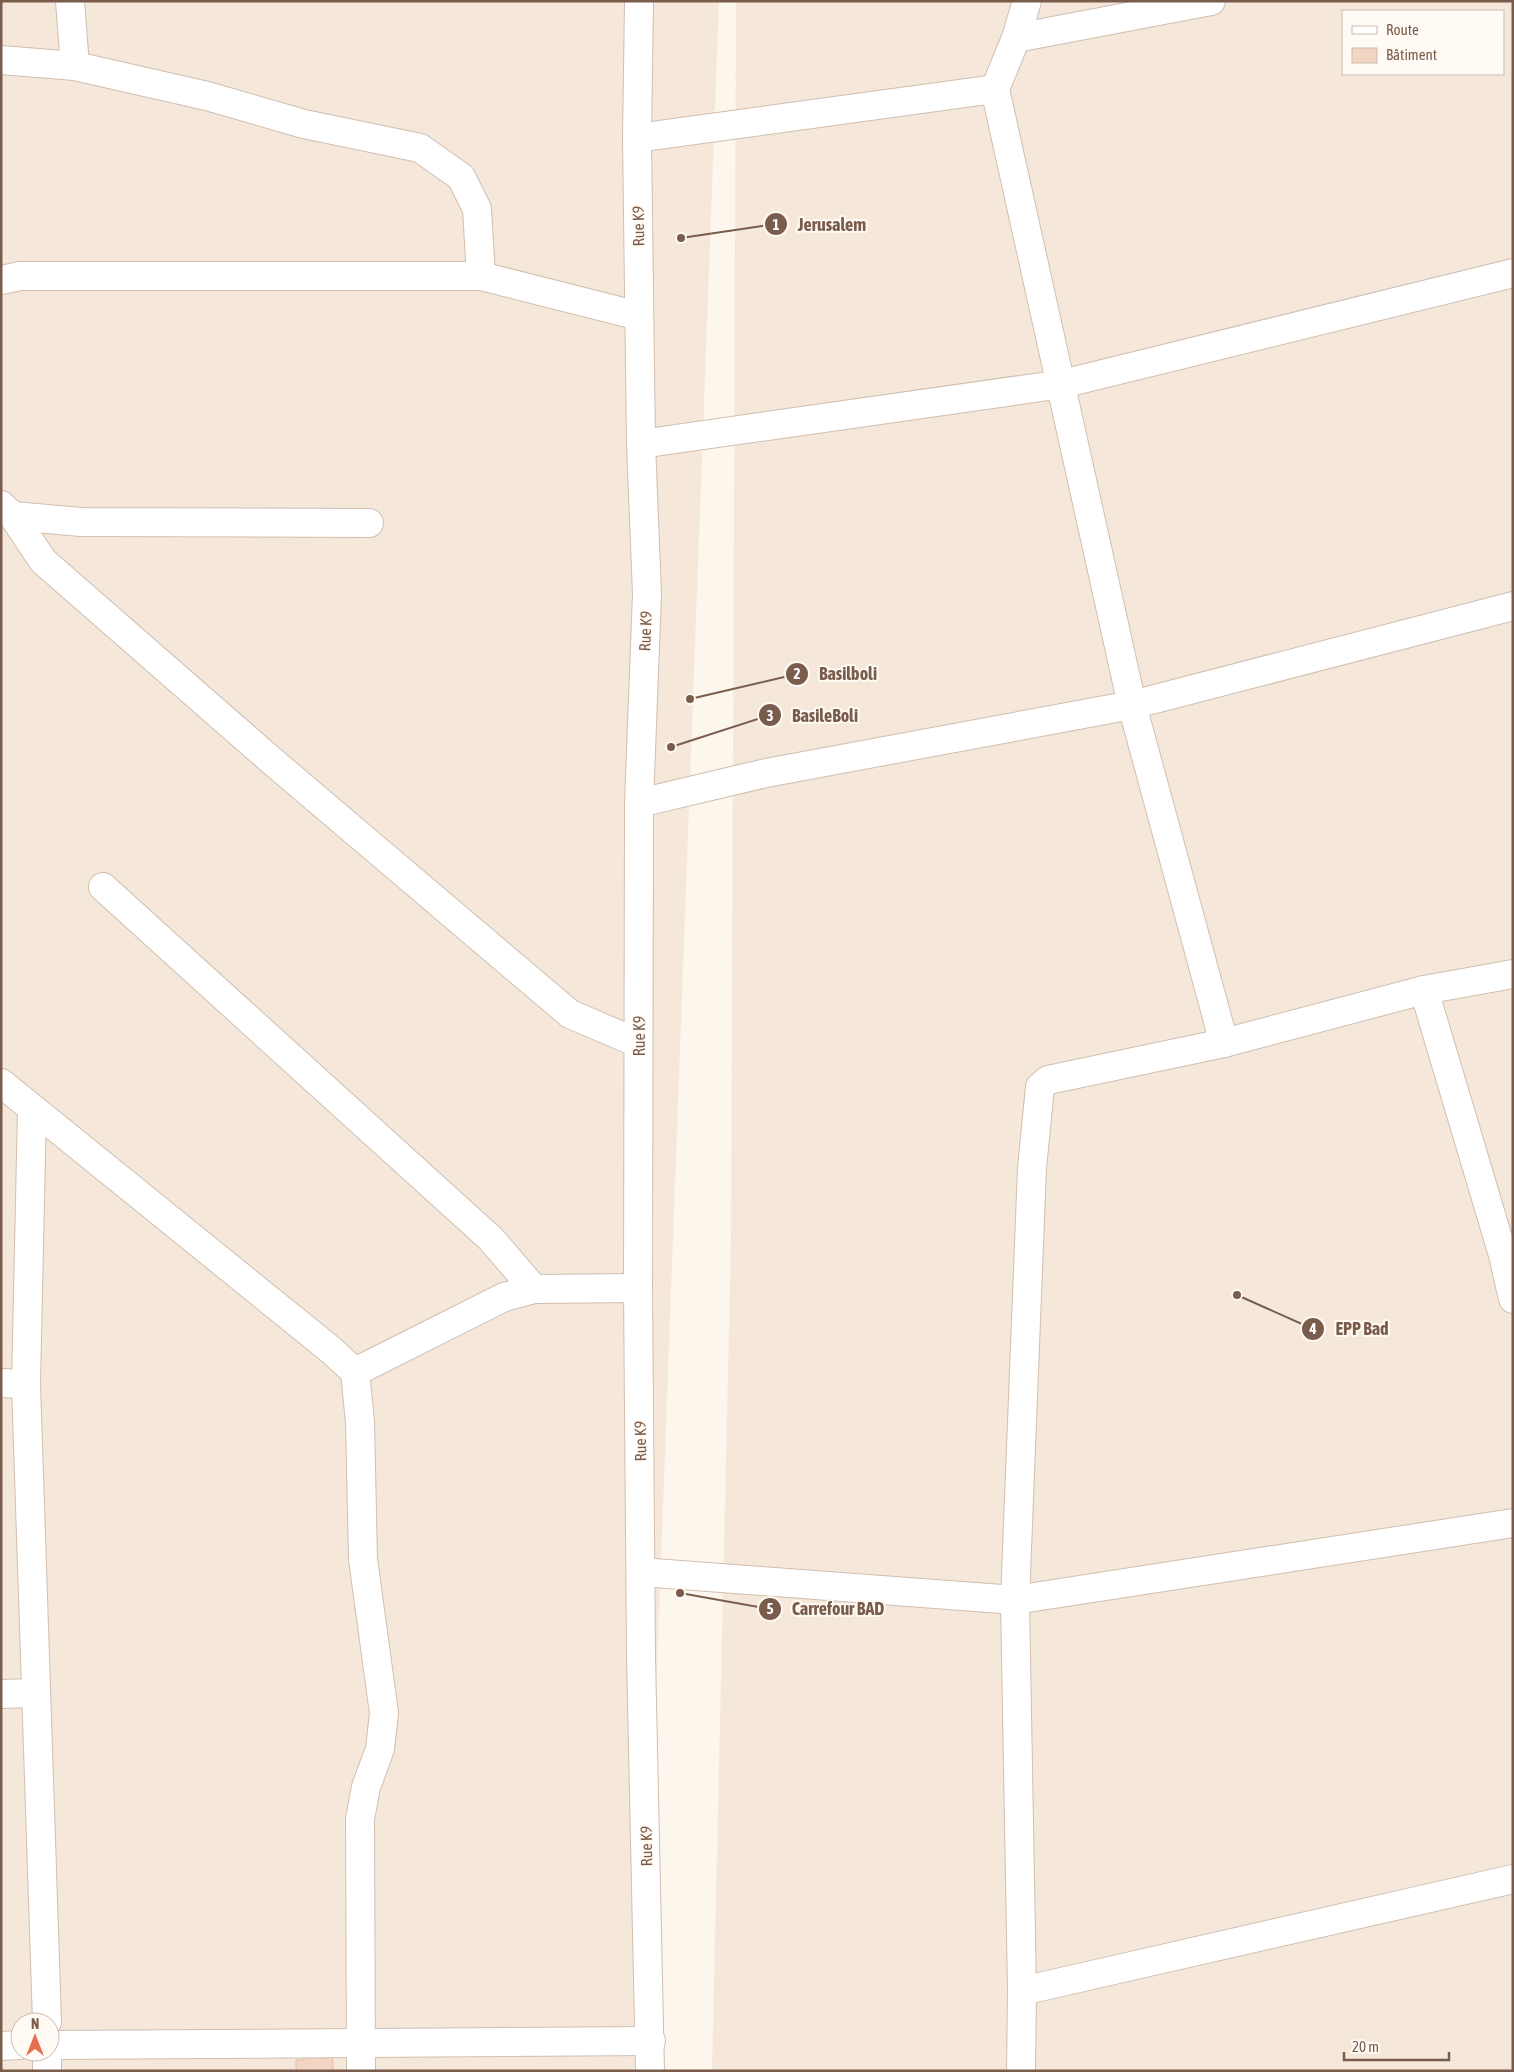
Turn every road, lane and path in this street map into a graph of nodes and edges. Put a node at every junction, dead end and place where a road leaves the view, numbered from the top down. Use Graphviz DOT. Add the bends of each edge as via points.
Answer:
graph roads {
  1 [pos="70,1"];
  2 [pos="639,1"];
  3 [pos="1027,1"];
  4 [pos="1211,1"];
  5 [pos="1016,38"];
  6 [pos="1,60"];
  7 [pos="75,66"];
  8 [pos="995,89"];
  9 [pos="637,138"];
  10 [pos="1513,273"];
  11 [pos="481,276"];
  12 [pos="1,280"];
  13 [pos="639,316"];
  14 [pos="1062,384"];
  15 [pos="641,444"];
  16 [pos="7,510"];
  17 [pos="369,523"];
  18 [pos="1513,606"];
  19 [pos="1132,705"];
  20 [pos="639,803"];
  21 [pos="103,887"];
  22 [pos="1513,974"];
  23 [pos="1424,990"];
  24 [pos="638,1043"];
  25 [pos="1224,1043"];
  26 [pos="1,1083"];
  27 [pos="32,1109"];
  28 [pos="638,1288"];
  29 [pos="534,1289"];
  30 [pos="1513,1299"];
  31 [pos="355,1372"];
  32 [pos="14,1384"];
  33 [pos="1513,1523"];
  34 [pos="641,1572"];
  35 [pos="1015,1600"];
  36 [pos="36,1693"];
  37 [pos="1,1694"];
  38 [pos="1513,1879"];
  39 [pos="1022,1991"];
  40 [pos="47,2012"];
  41 [pos="651,2041"];
  42 [pos="362,2042"];
  43 [pos="60,2045"];
  44 [pos="361,2071"];
  45 [pos="650,2071"];
  46 [pos="1021,2071"];
  1 -- 7 [label="street"];
  2 -- 9 [label="street, Rue K9"];
  3 -- 5 [label="street"];
  4 -- 5 [label="street"];
  5 -- 8 [label="street"];
  6 -- 7 [label="street"];
  7 -- 11 [label="street" via="207,96 304,124 420,148 461,177 473,201"];
  8 -- 9 [label="street"];
  8 -- 14 [label="street"];
  9 -- 13 [label="street, Rue K9"];
  10 -- 14 [label="street"];
  11 -- 12 [label="street" via="20,276"];
  11 -- 13 [label="street"];
  13 -- 15 [label="street, Rue K9"];
  14 -- 15 [label="street"];
  14 -- 19 [label="street"];
  15 -- 20 [label="street, Rue K9" via="647,594"];
  16 -- 17 [label="street" via="81,522"];
  16 -- 24 [label="street" via="43,561 570,1014"];
  18 -- 19 [label="street"];
  19 -- 20 [label="street" via="766,773"];
  19 -- 25 [label="street"];
  20 -- 24 [label="street, Rue K9"];
  21 -- 29 [label="street" via="491,1240"];
  22 -- 23 [label="street"];
  23 -- 25 [label="street"];
  23 -- 30 [label="street" via="1503,1255"];
  24 -- 28 [label="street, Rue K9"];
  25 -- 35 [label="street" via="1048,1080 1040,1087 1032,1168"];
  26 -- 27 [label="street"];
  27 -- 31 [label="street"];
  27 -- 32 [label="street"];
  28 -- 29 [label="street"];
  28 -- 34 [label="street, Rue K9"];
  29 -- 31 [label="street" via="504,1297"];
  31 -- 42 [label="street" via="360,1422 363,1559 384,1713 380,1749 366,1787 360,1819"];
  32 -- 36 [label="street"];
  33 -- 35 [label="street"];
  34 -- 35 [label="street"];
  34 -- 41 [label="street, Rue K9"];
  35 -- 39 [label="street"];
  36 -- 37 [label="street"];
  36 -- 40 [label="street"];
  38 -- 39 [label="street"];
  39 -- 46 [label="street"];
  41 -- 42 [label="street"];
  41 -- 45 [label="street, Rue K9"];
  42 -- 43 [label="street"];
  42 -- 44 [label="street"];
}
